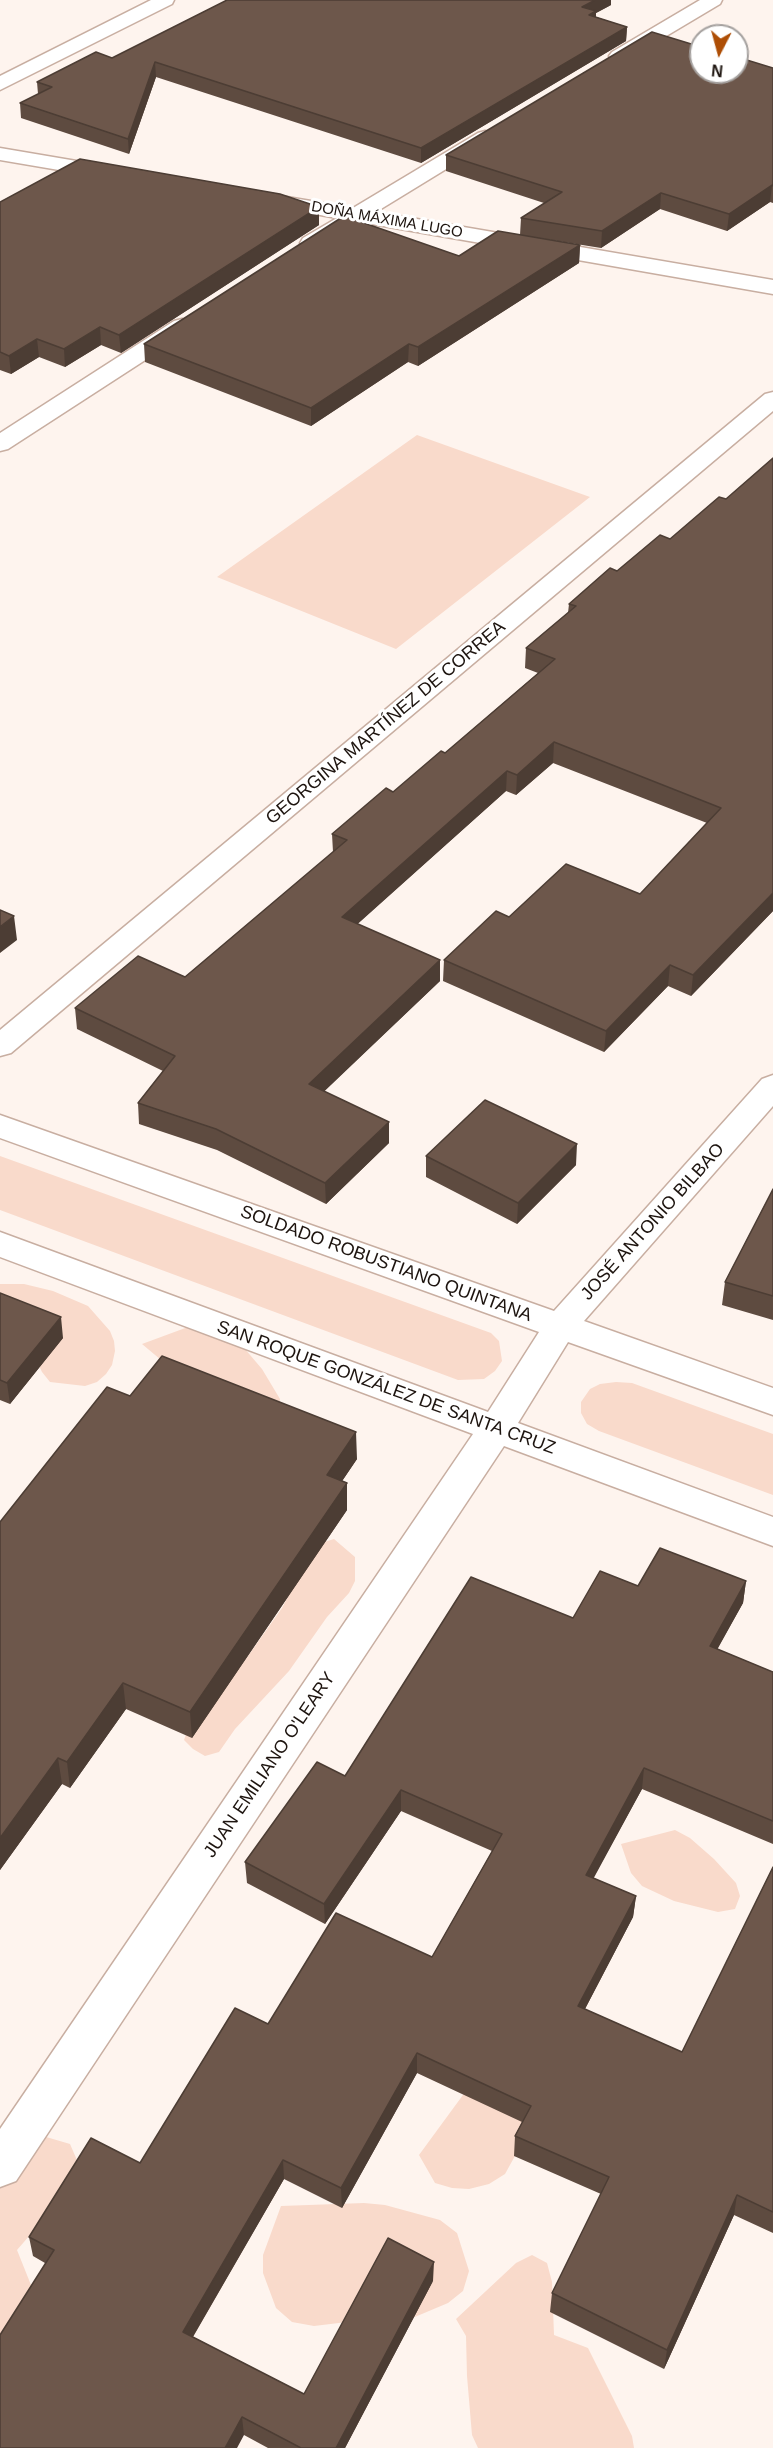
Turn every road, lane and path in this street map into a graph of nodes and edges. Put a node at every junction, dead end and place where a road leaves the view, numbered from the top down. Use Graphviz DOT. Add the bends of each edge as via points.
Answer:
graph roads {
  1 [pos="165,0"];
  2 [pos="713,0"];
  3 [pos="600,67"];
  4 [pos="0,84"];
  5 [pos="498,129"];
  6 [pos="0,154"];
  7 [pos="130,176"];
  8 [pos="260,198"];
  9 [pos="355,214"];
  10 [pos="296,253"];
  11 [pos="773,287"];
  12 [pos="197,317"];
  13 [pos="773,399"];
  14 [pos="0,444"];
  15 [pos="0,1046"];
  16 [pos="773,1086"];
  17 [pos="0,1126"];
  18 [pos="0,1244"];
  19 [pos="560,1326"];
  20 [pos="537,1362"];
  21 [pos="773,1402"];
  22 [pos="496,1429"];
  23 [pos="773,1532"];
  24 [pos="0,2166"];
  1 -- 4 [label="street"];
  2 -- 3 [label="street"];
  5 -- 9 [label="street"];
  6 -- 7 [label="street"];
  8 -- 9 [label="street, DOÑA MÁXIMA LUGO"];
  9 -- 10 [label="street"];
  9 -- 11 [label="street, DOÑA MÁXIMA LUGO"];
  12 -- 14 [label="street"];
  13 -- 15 [label="street, GEORGINA MARTÍNEZ DE CORREA"];
  16 -- 19 [label="street, JOSÉ ANTONIO BILBAO"];
  17 -- 19 [label="street, SOLDADO ROBUSTIANO QUINTANA"];
  18 -- 22 [label="street, SAN ROQUE GONZÁLEZ DE SANTA CRUZ"];
  19 -- 20 [label="street, JOSÉ ANTONIO BILBAO"];
  19 -- 21 [label="street, SOLDADO ROBUSTIANO QUINTANA"];
  20 -- 22 [label="street, JUAN EMILIANO O'LEARY"];
  22 -- 23 [label="street, SAN ROQUE GONZÁLEZ DE SANTA CRUZ"];
  22 -- 24 [label="street, JUAN EMILIANO O'LEARY"];
}
